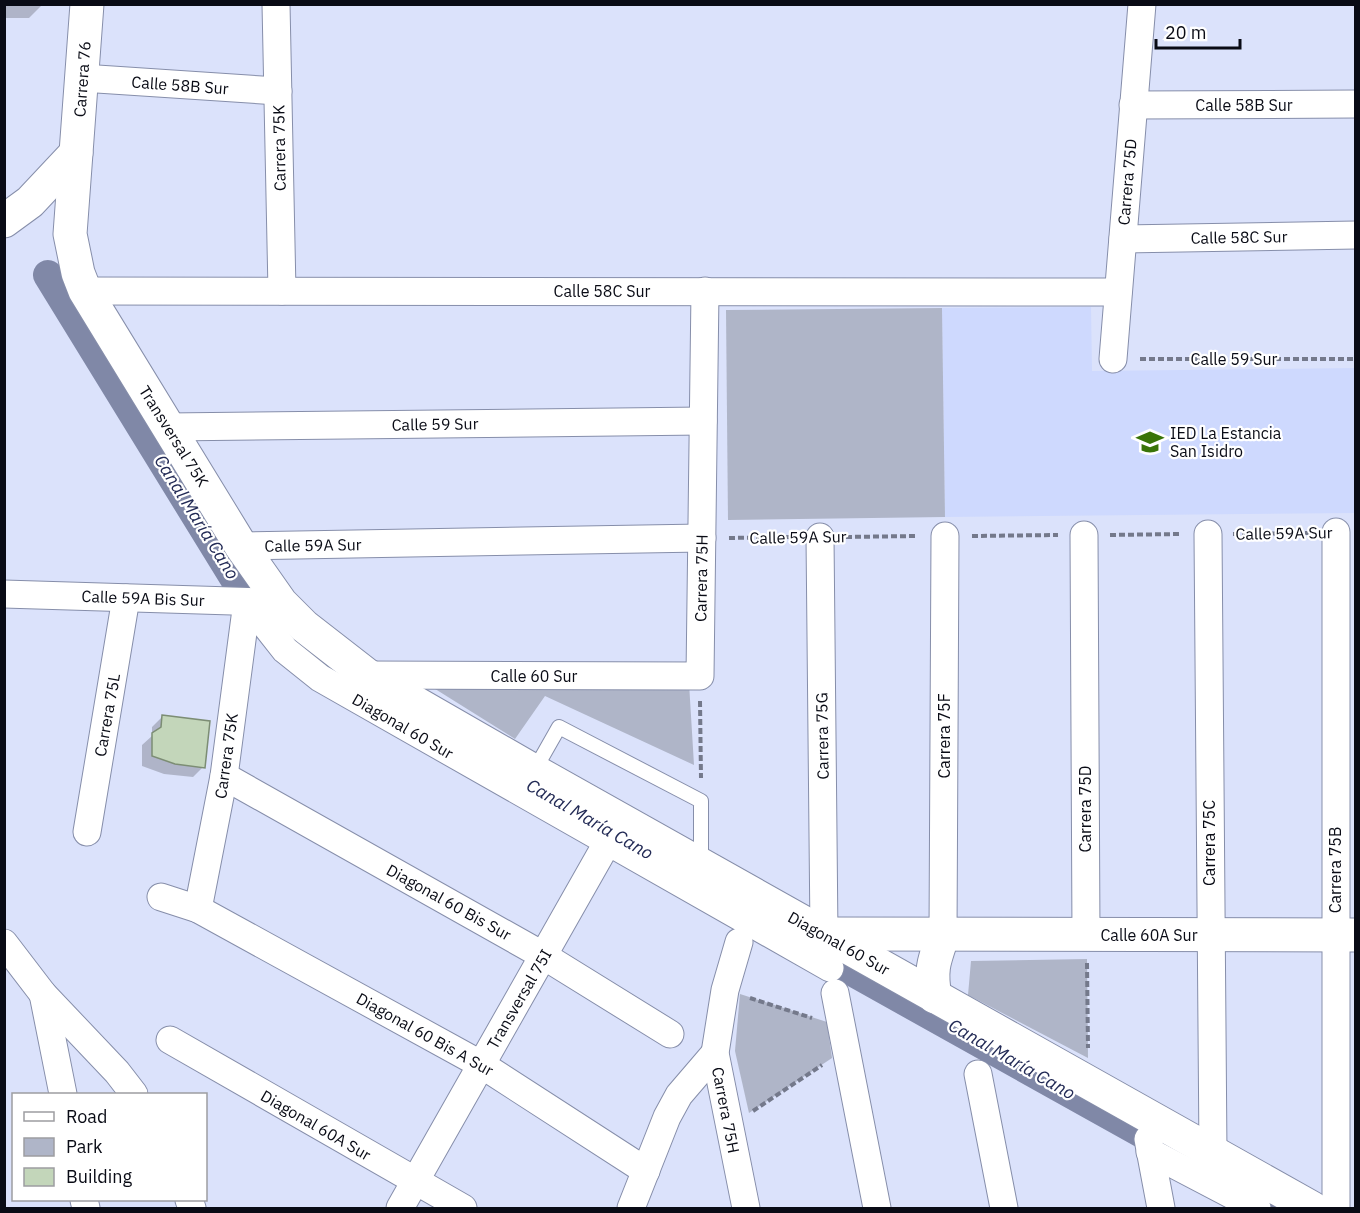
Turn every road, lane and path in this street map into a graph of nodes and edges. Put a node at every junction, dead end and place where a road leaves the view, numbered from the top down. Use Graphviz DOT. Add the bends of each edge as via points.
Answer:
graph roads {
  1 [pos="87,4"];
  2 [pos="276,4"];
  3 [pos="1142,4"];
  4 [pos="82,78"];
  5 [pos="278,91"];
  6 [pos="1356,104"];
  7 [pos="1133,105"];
  8 [pos="76,153"];
  9 [pos="4,221"];
  10 [pos="1356,235"];
  11 [pos="1123,239"];
  12 [pos="85,291"];
  13 [pos="282,291"];
  14 [pos="705,291"];
  15 [pos="1118,292"];
  16 [pos="1113,359"];
  17 [pos="1356,359"];
  18 [pos="703,421"];
  19 [pos="168,427"];
  20 [pos="1336,532"];
  21 [pos="1208,534"];
  22 [pos="1084,535"];
  23 [pos="945,536"];
  24 [pos="820,537"];
  25 [pos="702,538"];
  26 [pos="242,546"];
  27 [pos="4,594"];
  28 [pos="126,598"];
  29 [pos="247,602"];
  30 [pos="281,603"];
  31 [pos="367,675"];
  32 [pos="700,676"];
  33 [pos="534,771"];
  34 [pos="224,776"];
  35 [pos="701,801"];
  36 [pos="614,831"];
  37 [pos="87,832"];
  38 [pos="701,865"];
  39 [pos="161,897"];
  40 [pos="198,909"];
  41 [pos="824,934"];
  42 [pos="1086,935"];
  43 [pos="1209,935"];
  44 [pos="1345,935"];
  45 [pos="943,936"];
  46 [pos="739,942"];
  47 [pos="4,943"];
  48 [pos="544,956"];
  49 [pos="26,979"];
  50 [pos="725,990"];
  51 [pos="935,997"];
  52 [pos="670,1034"];
  53 [pos="843,1038"];
  54 [pos="170,1040"];
  55 [pos="715,1053"];
  56 [pos="482,1065"];
  57 [pos="978,1074"];
  58 [pos="1089,1083"];
  59 [pos="62,1093"];
  60 [pos="133,1093"];
  61 [pos="1143,1114"];
  62 [pos="729,1126"];
  63 [pos="1150,1152"];
  64 [pos="1213,1153"];
  65 [pos="646,1171"];
  66 [pos="415,1182"];
  67 [pos="400,1209"];
  68 [pos="463,1209"];
  69 [pos="632,1209"];
  70 [pos="746,1209"];
  71 [pos="877,1209"];
  72 [pos="1004,1209"];
  73 [pos="1161,1209"];
  74 [pos="1257,1209"];
  75 [pos="1312,1209"];
  76 [pos="1336,1209"];
  1 -- 4 [label="street, Carrera 76"];
  2 -- 5 [label="street, Carrera 75K"];
  3 -- 7 [label="street, Carrera 75D"];
  4 -- 5 [label="street, Calle 58B Sur"];
  4 -- 8 [label="street, Carrera 76"];
  5 -- 13 [label="street, Carrera 75K"];
  6 -- 7 [label="street, Calle 58B Sur"];
  7 -- 11 [label="street, Carrera 75D"];
  8 -- 9 [label="street" via="30,202"];
  8 -- 12 [label="street, Transversal 75K" via="70,234"];
  10 -- 11 [label="street, Calle 58C Sur"];
  11 -- 15 [label="street, Carrera 75D"];
  12 -- 13 [label="street, Calle 58C Sur"];
  12 -- 19 [label="street, Transversal 75K"];
  13 -- 14 [label="street, Calle 58C Sur"];
  14 -- 15 [label="street, Calle 58C Sur"];
  14 -- 18 [label="street, Carrera 75H"];
  15 -- 16 [label="street, Carrera 75D"];
  16 -- 17 [label="path, Calle 59 Sur"];
  18 -- 19 [label="street, Calle 59 Sur"];
  18 -- 25 [label="street, Carrera 75H"];
  19 -- 26 [label="street, Transversal 75K"];
  20 -- 21 [label="path, Calle 59A Sur"];
  20 -- 44 [label="street, Carrera 75B"];
  21 -- 22 [label="path, Calle 59A Sur"];
  21 -- 43 [label="street, Carrera 75C"];
  22 -- 23 [label="path, Calle 59A Sur"];
  22 -- 42 [label="street, Carrera 75D"];
  23 -- 24 [label="path, Calle 59A Sur"];
  23 -- 45 [label="street, Carrera 75F"];
  24 -- 25 [label="path, Calle 59A Sur"];
  24 -- 41 [label="street, Carrera 75G"];
  25 -- 26 [label="street, Calle 59A Sur"];
  25 -- 32 [label="street, Carrera 75H"];
  26 -- 30 [label="street, Transversal 75K"];
  27 -- 28 [label="street, Calle 59A Bis Sur"];
  28 -- 29 [label="street, Calle 59A Bis Sur"];
  28 -- 37 [label="street, Carrera 75L"];
  29 -- 30 [label="street, Calle 59A Bis Sur"];
  29 -- 34 [label="street, Carrera 75K"];
  29 -- 36 [label="street, Diagonal 60 Sur" via="285,650 320,678"];
  30 -- 31 [label="street, Transversal 75K"];
  31 -- 32 [label="street, Calle 60 Sur"];
  31 -- 33 [label="street, Diagonal 60 Sur"];
  32 -- 35 [label="path"];
  33 -- 35 [label="lane" via="559,727"];
  33 -- 36 [label="street, Diagonal 60 Sur"];
  34 -- 40 [label="street, Carrera 75K"];
  34 -- 48 [label="street, Diagonal 60 Bis Sur"];
  35 -- 38 [label="lane"];
  36 -- 38 [label="street, Diagonal 60 Sur"];
  36 -- 48 [label="street, Transversal 75I"];
  36 -- 53 [label="street, Diagonal 60 Sur" via="832,981"];
  38 -- 41 [label="street, Diagonal 60 Sur"];
  39 -- 40 [label="street, Diagonal 60 Bis A Sur"];
  40 -- 56 [label="street, Diagonal 60 Bis A Sur"];
  41 -- 45 [label="street, Calle 60A Sur"];
  41 -- 51 [label="street, Diagonal 60 Sur"];
  42 -- 43 [label="street, Calle 60A Sur"];
  42 -- 45 [label="street, Calle 60A Sur"];
  42 -- 58 [label="path"];
  43 -- 44 [label="street, Calle 60A Sur"];
  43 -- 64 [label="street, Carrera 75C"];
  44 -- 76 [label="street, Carrera 75B"];
  45 -- 51 [label="street" via="931,977"];
  46 -- 50 [label="street, Carrera 75H"];
  47 -- 49 [label="street"];
  48 -- 52 [label="street, Diagonal 60 Bis Sur"];
  48 -- 56 [label="street, Transversal 75I"];
  49 -- 59 [label="street"];
  49 -- 60 [label="street"];
  50 -- 53 [label="path"];
  50 -- 55 [label="street, Carrera 75H"];
  51 -- 58 [label="street, Diagonal 60 Sur"];
  53 -- 62 [label="path"];
  53 -- 71 [label="street"];
  54 -- 66 [label="street, Diagonal 60A Sur"];
  55 -- 62 [label="street, Carrera 75H"];
  55 -- 65 [label="street" via="679,1095"];
  56 -- 65 [label="street, Diagonal 60 Bis A Sur"];
  56 -- 66 [label="street, Transversal 75I"];
  57 -- 72 [label="street"];
  58 -- 61 [label="street, Diagonal 60 Sur"];
  61 -- 63 [label="street"];
  61 -- 64 [label="street, Diagonal 60 Sur"];
  62 -- 70 [label="street, Carrera 75H"];
  63 -- 73 [label="street"];
  63 -- 74 [label="street"];
  64 -- 75 [label="street, Diagonal 60 Sur"];
  65 -- 69 [label="street"];
  66 -- 67 [label="street, Transversal 75I"];
  66 -- 68 [label="street, Diagonal 60A Sur"];
}
